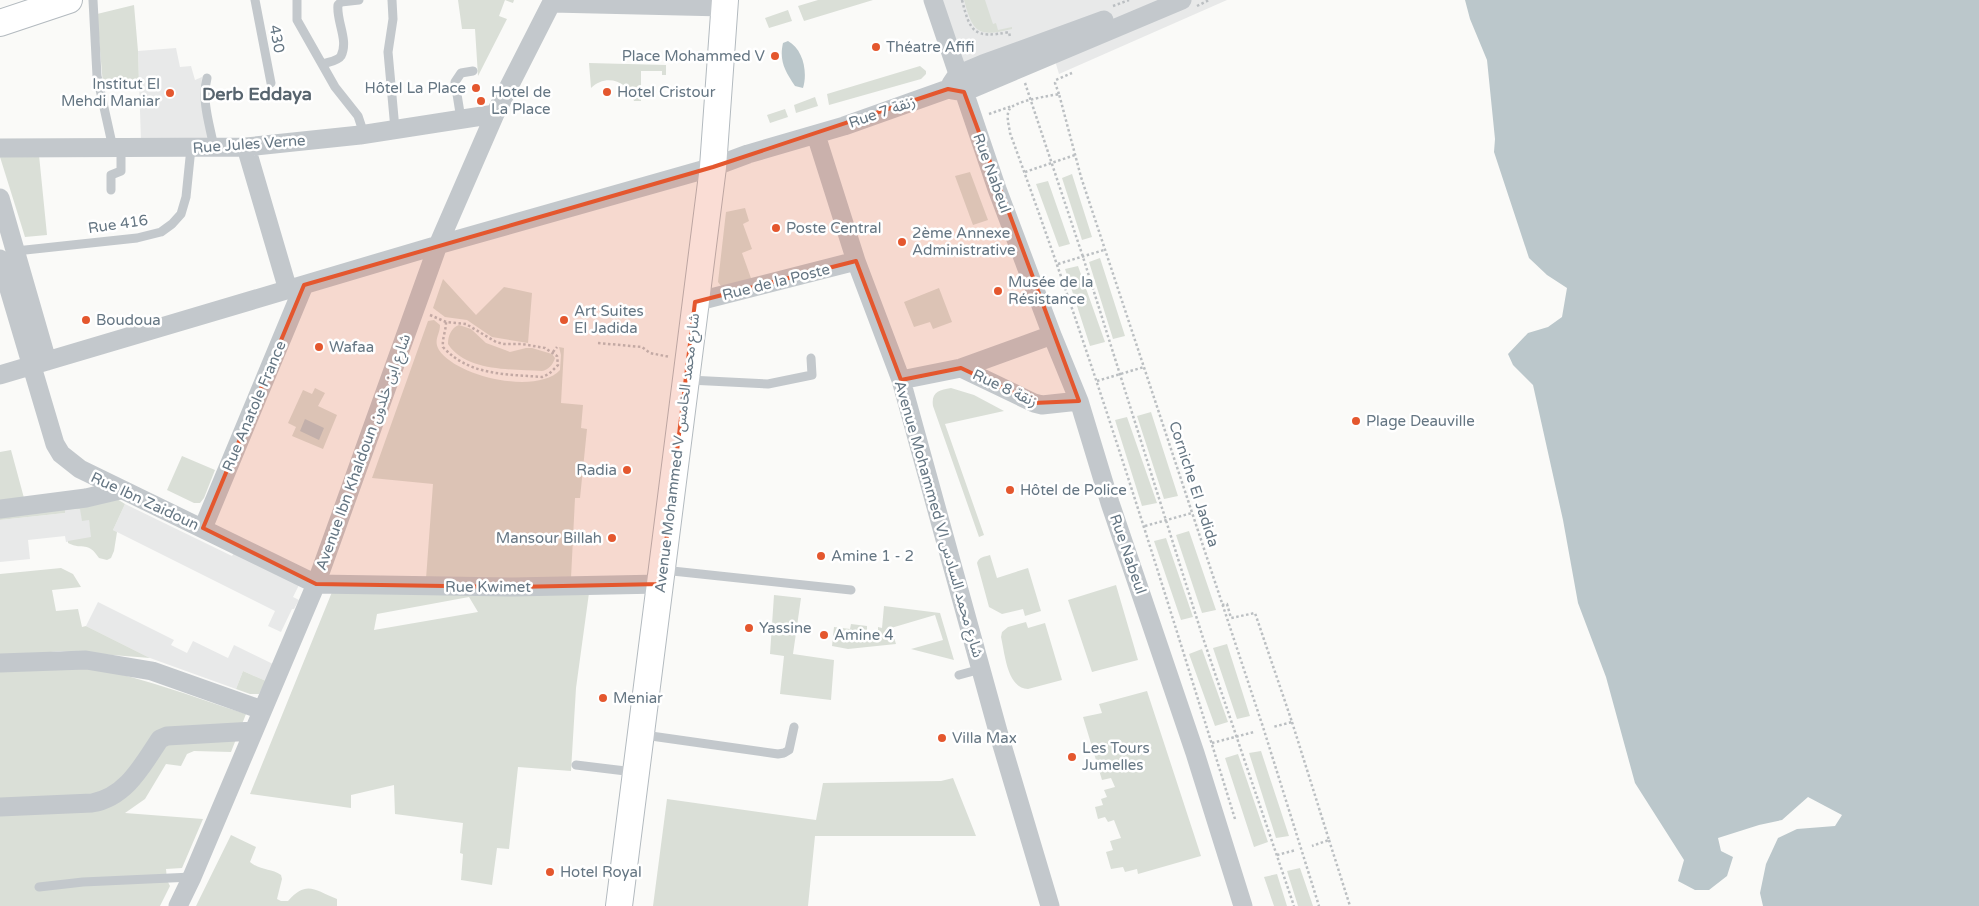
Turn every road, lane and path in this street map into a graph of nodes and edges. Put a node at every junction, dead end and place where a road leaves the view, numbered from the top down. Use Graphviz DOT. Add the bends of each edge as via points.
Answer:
graph roads {
  1 [pos="69,0"];
  2 [pos="93,0"];
  3 [pos="256,0"];
  4 [pos="297,0"];
  5 [pos="359,0"];
  6 [pos="392,0"];
  7 [pos="933,0"];
  8 [pos="1182,0"];
  9 [pos="552,2"];
  10 [pos="724,3"];
  11 [pos="1140,9"];
  12 [pos="0,23"];
  13 [pos="323,64"];
  14 [pos="474,71"];
  15 [pos="1072,73"];
  16 [pos="207,78"];
  17 [pos="271,84"];
  18 [pos="956,85"];
  19 [pos="1058,94"];
  20 [pos="1031,100"];
  21 [pos="1012,106"];
  22 [pos="495,114"];
  23 [pos="461,120"];
  24 [pos="973,120"];
  25 [pos="395,129"];
  26 [pos="364,134"];
  27 [pos="816,135"];
  28 [pos="246,147"];
  29 [pos="0,148"];
  30 [pos="117,148"];
  31 [pos="191,148"];
  32 [pos="214,148"];
  33 [pos="1075,155"];
  34 [pos="1052,163"];
  35 [pos="713,168"];
  36 [pos="1024,172"];
  37 [pos="111,190"];
  38 [pos="0,198"];
  39 [pos="438,245"];
  40 [pos="1105,250"];
  41 [pos="8,255"];
  42 [pos="1083,257"];
  43 [pos="856,261"];
  44 [pos="1058,264"];
  45 [pos="296,287"];
  46 [pos="696,302"];
  47 [pos="415,309"];
  48 [pos="446,322"];
  49 [pos="1052,335"];
  50 [pos="598,342"];
  51 [pos="557,347"];
  52 [pos="553,352"];
  53 [pos="811,358"];
  54 [pos="39,364"];
  55 [pos="961,368"];
  56 [pos="1144,368"];
  57 [pos="687,369"];
  58 [pos="1119,374"];
  59 [pos="0,375"];
  60 [pos="901,380"];
  61 [pos="1097,381"];
  62 [pos="1079,401"];
  63 [pos="120,490"];
  64 [pos="0,509"];
  65 [pos="1192,513"];
  66 [pos="1165,520"];
  67 [pos="1145,526"];
  68 [pos="203,528"];
  69 [pos="662,577"];
  70 [pos="316,584"];
  71 [pos="851,590"];
  72 [pos="1222,606"];
  73 [pos="0,664"];
  74 [pos="981,670"];
  75 [pos="959,675"];
  76 [pos="262,710"];
  77 [pos="1292,722"];
  78 [pos="794,727"];
  79 [pos="1273,727"];
  80 [pos="254,731"];
  81 [pos="1254,732"];
  82 [pos="641,735"];
  83 [pos="1237,736"];
  84 [pos="1212,743"];
  85 [pos="576,765"];
  86 [pos="636,773"];
  87 [pos="0,807"];
  88 [pos="1237,824"];
  89 [pos="1329,840"];
  90 [pos="1312,846"];
  91 [pos="1296,850"];
  92 [pos="1277,855"];
  93 [pos="192,876"];
  94 [pos="39,887"];
  95 [pos="178,906"];
  96 [pos="619,906"];
  97 [pos="1050,906"];
  98 [pos="1243,906"];
  99 [pos="1294,906"];
  100 [pos="1319,906"];
  101 [pos="1350,906"];
  1 -- 12 [label="street"];
  2 -- 30 [label="lane" via="97,76"];
  3 -- 17 [label="lane, 430"];
  4 -- 13 [label="lane" via="297,20"];
  5 -- 13 [label="lane" via="338,5 343,42 341,56"];
  6 -- 25 [label="lane" via="393,20 388,52"];
  7 -- 18 [label="street, Rue Nabeul"];
  8 -- 11 [label="street, Rue 7 زنقة"];
  9 -- 10 [label="street"];
  9 -- 22 [label="street, Avenue Ibn Khaldoun شارع ابن خلدون"];
  10 -- 35 [label="street, Avenue Mohammed V شارع محمد الخامس"];
  11 -- 18 [label="street, Rue 7 زنقة" via="1074,31"];
  13 -- 26 [label="lane" via="335,87 358,116"];
  14 -- 23 [label="lane" via="461,73 455,82"];
  15 -- 19 [label="path" via="1056,80"];
  16 -- 32 [label="lane" via="205,103"];
  18 -- 24 [label="street, Rue Nabeul"];
  18 -- 27 [label="street, Rue 7 زنقة"];
  19 -- 20 [label="path"];
  19 -- 33 [label="path, Corniche El Jadida"];
  20 -- 21 [label="path"];
  20 -- 34 [label="path"];
  21 -- 24 [label="path"];
  21 -- 36 [label="path" via="1007,119"];
  22 -- 23 [label="street, Rue Jules Verne"];
  22 -- 39 [label="street, Avenue Ibn Khaldoun شارع ابن خلدون"];
  23 -- 25 [label="street, Rue Jules Verne"];
  24 -- 49 [label="street, Rue Nabeul"];
  25 -- 26 [label="street, Rue Jules Verne"];
  26 -- 28 [label="street, Rue Jules Verne"];
  27 -- 35 [label="street, Rue 7 زنقة" via="748,154"];
  27 -- 43 [label="street, Avenue Mohammed VI شارع محمد السادس"];
  28 -- 32 [label="street, Rue Jules Verne"];
  28 -- 45 [label="street"];
  29 -- 30 [label="street, Rue Jules Verne"];
  30 -- 31 [label="street, Rue Jules Verne"];
  30 -- 37 [label="lane" via="122,171 111,175"];
  31 -- 32 [label="street, Rue Jules Verne"];
  31 -- 41 [label="lane, Rue 416" via="181,214 161,232"];
  33 -- 34 [label="path"];
  33 -- 40 [label="path, Corniche El Jadida"];
  34 -- 36 [label="path"];
  34 -- 42 [label="path"];
  35 -- 39 [label="street, Rue 7 زنقة"];
  35 -- 46 [label="street, Avenue Mohammed V شارع محمد الخامس"];
  36 -- 44 [label="path"];
  38 -- 41 [label="street, Rue Ibn Zaidoun"];
  39 -- 45 [label="street, Rue 7 زنقة"];
  39 -- 47 [label="street, Avenue Ibn Khaldoun شارع ابن خلدون"];
  40 -- 42 [label="path"];
  40 -- 56 [label="path, Corniche El Jadida"];
  41 -- 54 [label="street, Rue Ibn Zaidoun"];
  42 -- 44 [label="path"];
  42 -- 58 [label="path"];
  43 -- 46 [label="street, Rue de la Poste"];
  43 -- 60 [label="street, Avenue Mohammed VI شارع محمد السادس"];
  44 -- 61 [label="path"];
  45 -- 54 [label="street, Rue 7 زنقة"];
  45 -- 68 [label="street, Rue Anatole France"];
  46 -- 57 [label="street, Avenue Mohammed V شارع محمد الخامس"];
  47 -- 48 [label="path"];
  47 -- 70 [label="street, Avenue Ibn Khaldoun شارع ابن خلدون"];
  48 -- 52 [label="path" via="466,324 496,342 545,348"];
  48 -- 52 [label="path" via="443,346 456,358 484,372 549,374 558,365"];
  49 -- 55 [label="street, Rue 8 زنقة"];
  49 -- 62 [label="street, Rue Nabeul"];
  50 -- 57 [label="path" via="642,347"];
  51 -- 52 [label="path"];
  53 -- 57 [label="lane" via="812,375 768,384"];
  54 -- 59 [label="street, Rue 7 زنقة"];
  54 -- 63 [label="street, Rue Ibn Zaidoun" via="51,432 61,454 80,469"];
  55 -- 60 [label="street, Rue 8 زنقة"];
  55 -- 62 [label="street, Rue 8 زنقة" via="1034,403"];
  56 -- 58 [label="path"];
  56 -- 65 [label="path, Corniche El Jadida"];
  57 -- 69 [label="street, Avenue Mohammed V شارع محمد الخامس"];
  58 -- 61 [label="path"];
  58 -- 66 [label="path"];
  60 -- 74 [label="street, Avenue Mohammed VI شارع محمد السادس"];
  61 -- 67 [label="path"];
  62 -- 98 [label="street, Rue Nabeul"];
  63 -- 64 [label="street" via="86,498"];
  63 -- 68 [label="street, Rue Ibn Zaidoun"];
  65 -- 66 [label="path"];
  65 -- 72 [label="path, Corniche El Jadida"];
  66 -- 67 [label="path"];
  66 -- 83 [label="path"];
  67 -- 84 [label="path"];
  68 -- 70 [label="street, Rue Ibn Zaidoun"];
  69 -- 70 [label="street, Rue Kwimet" via="578,587"];
  69 -- 71 [label="lane"];
  69 -- 82 [label="street, Avenue Mohammed V شارع محمد الخامس"];
  70 -- 76 [label="street, Avenue Ibn Khaldoun شارع ابن خلدون"];
  72 -- 77 [label="path" via="1227,604 1231,618 1255,613"];
  72 -- 100 [label="path, Corniche El Jadida"];
  73 -- 76 [label="street" via="86,660 152,671"];
  74 -- 75 [label="lane"];
  74 -- 97 [label="street, Avenue Mohammed VI شارع محمد السادس"];
  76 -- 80 [label="street, Avenue Ibn Khaldoun شارع ابن خلدون"];
  77 -- 79 [label="path"];
  77 -- 89 [label="path"];
  78 -- 82 [label="lane" via="789,750 778,754"];
  80 -- 87 [label="street" via="160,739 130,782 106,801"];
  80 -- 93 [label="street, Avenue Ibn Khaldoun شارع ابن خلدون"];
  81 -- 83 [label="path"];
  82 -- 86 [label="street, Avenue Mohammed V شارع محمد الخامس"];
  83 -- 84 [label="path"];
  83 -- 92 [label="path"];
  84 -- 88 [label="path"];
  85 -- 86 [label="lane"];
  86 -- 96 [label="street, Avenue Mohammed V شارع محمد الخامس"];
  89 -- 90 [label="path"];
  89 -- 101 [label="path"];
  91 -- 92 [label="path"];
  92 -- 99 [label="path"];
  93 -- 94 [label="lane"];
  93 -- 95 [label="street, Avenue Ibn Khaldoun شارع ابن خلدون"];
}
